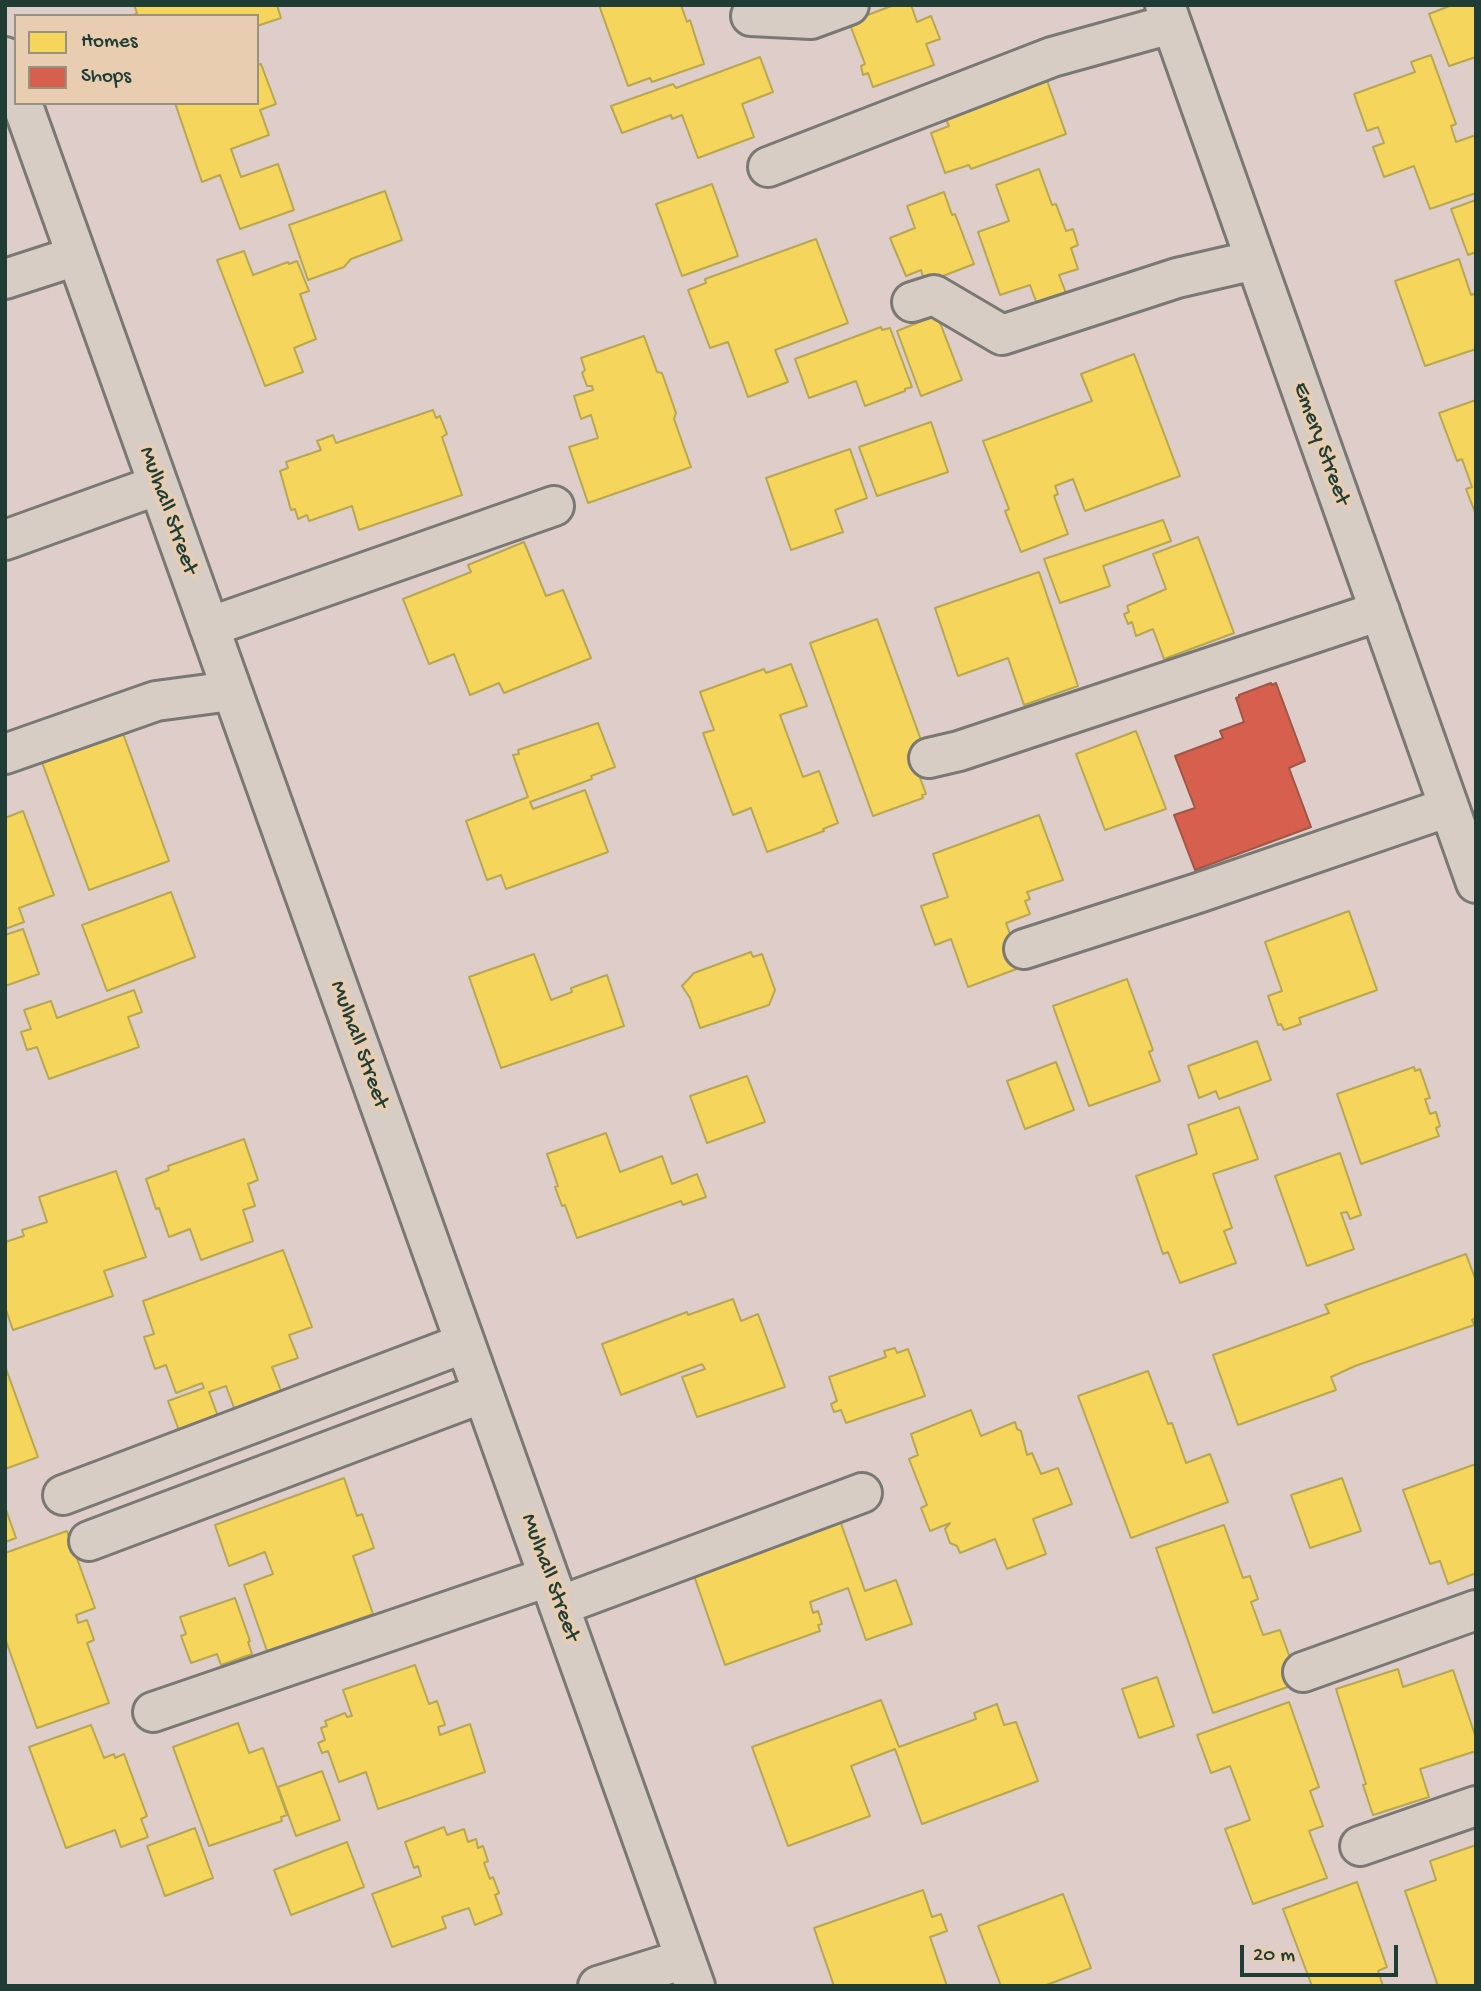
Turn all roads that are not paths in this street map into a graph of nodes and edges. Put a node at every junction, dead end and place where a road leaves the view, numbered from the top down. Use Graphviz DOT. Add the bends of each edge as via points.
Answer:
graph roads {
  1 [pos="849,5"];
  2 [pos="1168,14"];
  3 [pos="751,16"];
  4 [pos="5,57"];
  5 [pos="14,81"];
  6 [pos="20,129"];
  7 [pos="768,167"];
  8 [pos="76,257"];
  9 [pos="1255,260"];
  10 [pos="5,279"];
  11 [pos="912,302"];
  12 [pos="154,473"];
  13 [pos="554,506"];
  14 [pos="5,513"];
  15 [pos="5,540"];
  16 [pos="1380,611"];
  17 [pos="209,627"];
  18 [pos="232,691"];
  19 [pos="5,754"];
  20 [pos="929,758"];
  21 [pos="1449,807"];
  22 [pos="1476,883"];
  23 [pos="1024,948"];
  24 [pos="465,1343"];
  25 [pos="483,1394"];
  26 [pos="862,1493"];
  27 [pos="63,1495"];
  28 [pos="89,1541"];
  29 [pos="554,1591"];
  30 [pos="1476,1610"];
  31 [pos="1303,1672"];
  32 [pos="153,1712"];
  33 [pos="1476,1806"];
  34 [pos="1360,1846"];
  35 [pos="690,1972"];
  36 [pos="598,1986"];
  1 -- 3 [label="street" via="811,19"];
  2 -- 7 [label="street"];
  2 -- 9 [label="street, Emery Street"];
  4 -- 5 [label="street"];
  6 -- 8 [label="street, Mulhall Street"];
  8 -- 10 [label="street"];
  8 -- 12 [label="street, Mulhall Street"];
  9 -- 11 [label="street" via="1177,278 1002,335 933,295"];
  9 -- 16 [label="street, Emery Street"];
  12 -- 14 [label="street"];
  12 -- 15 [label="street"];
  12 -- 17 [label="street, Mulhall Street"];
  13 -- 17 [label="street"];
  16 -- 20 [label="street"];
  16 -- 21 [label="street, Emery Street"];
  17 -- 18 [label="street, Mulhall Street"];
  18 -- 19 [label="street" via="156,701"];
  18 -- 24 [label="street, Mulhall Street"];
  21 -- 22 [label="street, Emery Street"];
  21 -- 23 [label="street"];
  24 -- 25 [label="street, Mulhall Street"];
  24 -- 27 [label="street"];
  25 -- 28 [label="street"];
  25 -- 29 [label="street, Mulhall Street"];
  26 -- 29 [label="street"];
  29 -- 32 [label="street"];
  29 -- 35 [label="street, Mulhall Street"];
  30 -- 31 [label="street"];
  33 -- 34 [label="street"];
  35 -- 36 [label="street"];
}
